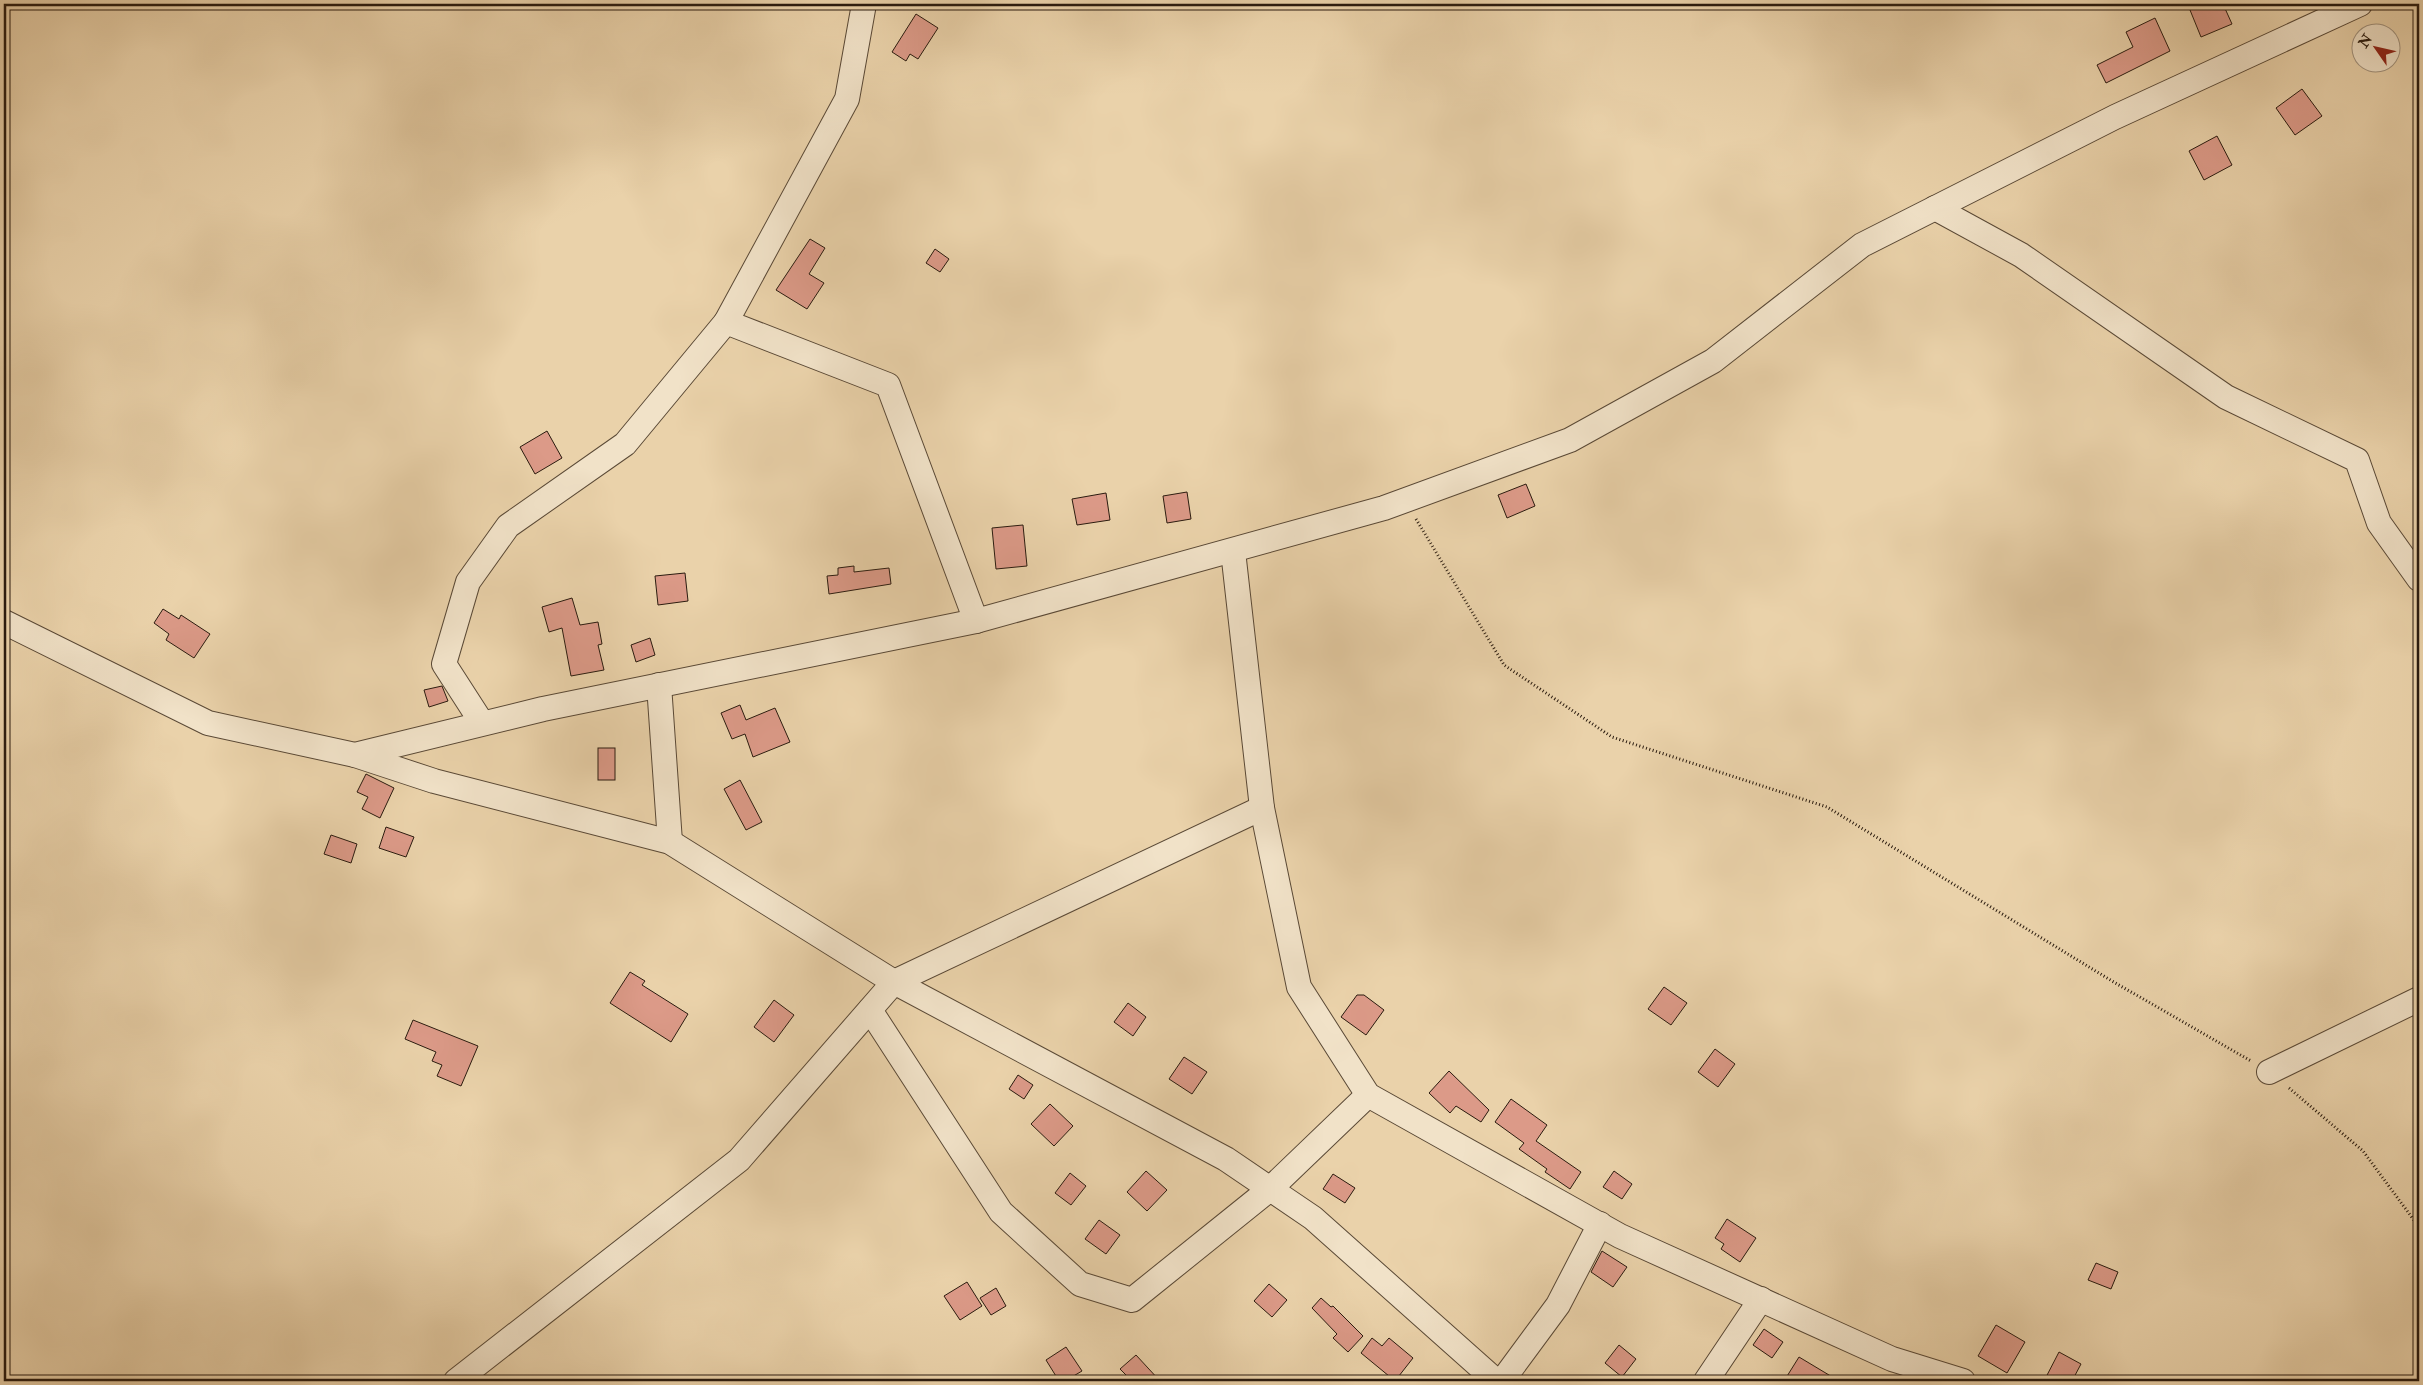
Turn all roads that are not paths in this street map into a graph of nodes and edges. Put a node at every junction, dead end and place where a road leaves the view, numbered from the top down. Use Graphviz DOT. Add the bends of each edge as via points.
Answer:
graph roads {
  1 [pos="864,4"];
  2 [pos="2360,4"];
  3 [pos="1935,208"];
  4 [pos="726,322"];
  5 [pos="1233,551"];
  6 [pos="2419,579"];
  7 [pos="976,621"];
  8 [pos="4,622"];
  9 [pos="659,685"];
  10 [pos="482,724"];
  11 [pos="355,755"];
  12 [pos="1262,808"];
  13 [pos="670,842"];
  14 [pos="894,982"];
  15 [pos="2419,999"];
  16 [pos="870,1010"];
  17 [pos="2269,1072"];
  18 [pos="1368,1095"];
  19 [pos="1270,1189"];
  20 [pos="1600,1224"];
  21 [pos="1761,1299"];
  22 [pos="456,1381"];
  23 [pos="1496,1381"];
  24 [pos="1502,1381"];
  25 [pos="1706,1381"];
  26 [pos="1963,1381"];
  1 -- 4 [label="street" via="847,99"];
  2 -- 3 [label="street" via="2115,117"];
  3 -- 5 [label="street" via="1862,245 1705,366 1570,440 1405,501"];
  3 -- 6 [label="street" via="2021,255 2226,398 2357,460 2379,522"];
  4 -- 7 [label="street" via="888,385"];
  4 -- 10 [label="street" via="626,444 508,526 468,582 444,664"];
  5 -- 7 [label="street"];
  5 -- 12 [label="street"];
  7 -- 9 [label="street"];
  8 -- 11 [label="street" via="208,723"];
  9 -- 10 [label="street"];
  9 -- 13 [label="street"];
  10 -- 11 [label="street"];
  11 -- 13 [label="street" via="434,781"];
  12 -- 14 [label="street"];
  12 -- 18 [label="street" via="1299,986"];
  13 -- 14 [label="street"];
  14 -- 16 [label="street"];
  14 -- 19 [label="street" via="1226,1159"];
  15 -- 17 [label="street"];
  16 -- 19 [label="street" via="1001,1212 1080,1284 1132,1300"];
  16 -- 22 [label="street" via="739,1160"];
  18 -- 19 [label="street"];
  18 -- 20 [label="street"];
  19 -- 23 [label="street" via="1313,1218"];
  20 -- 21 [label="street"];
  20 -- 24 [label="street" via="1558,1304"];
  21 -- 25 [label="street"];
  21 -- 26 [label="street" via="1892,1359"];
}
